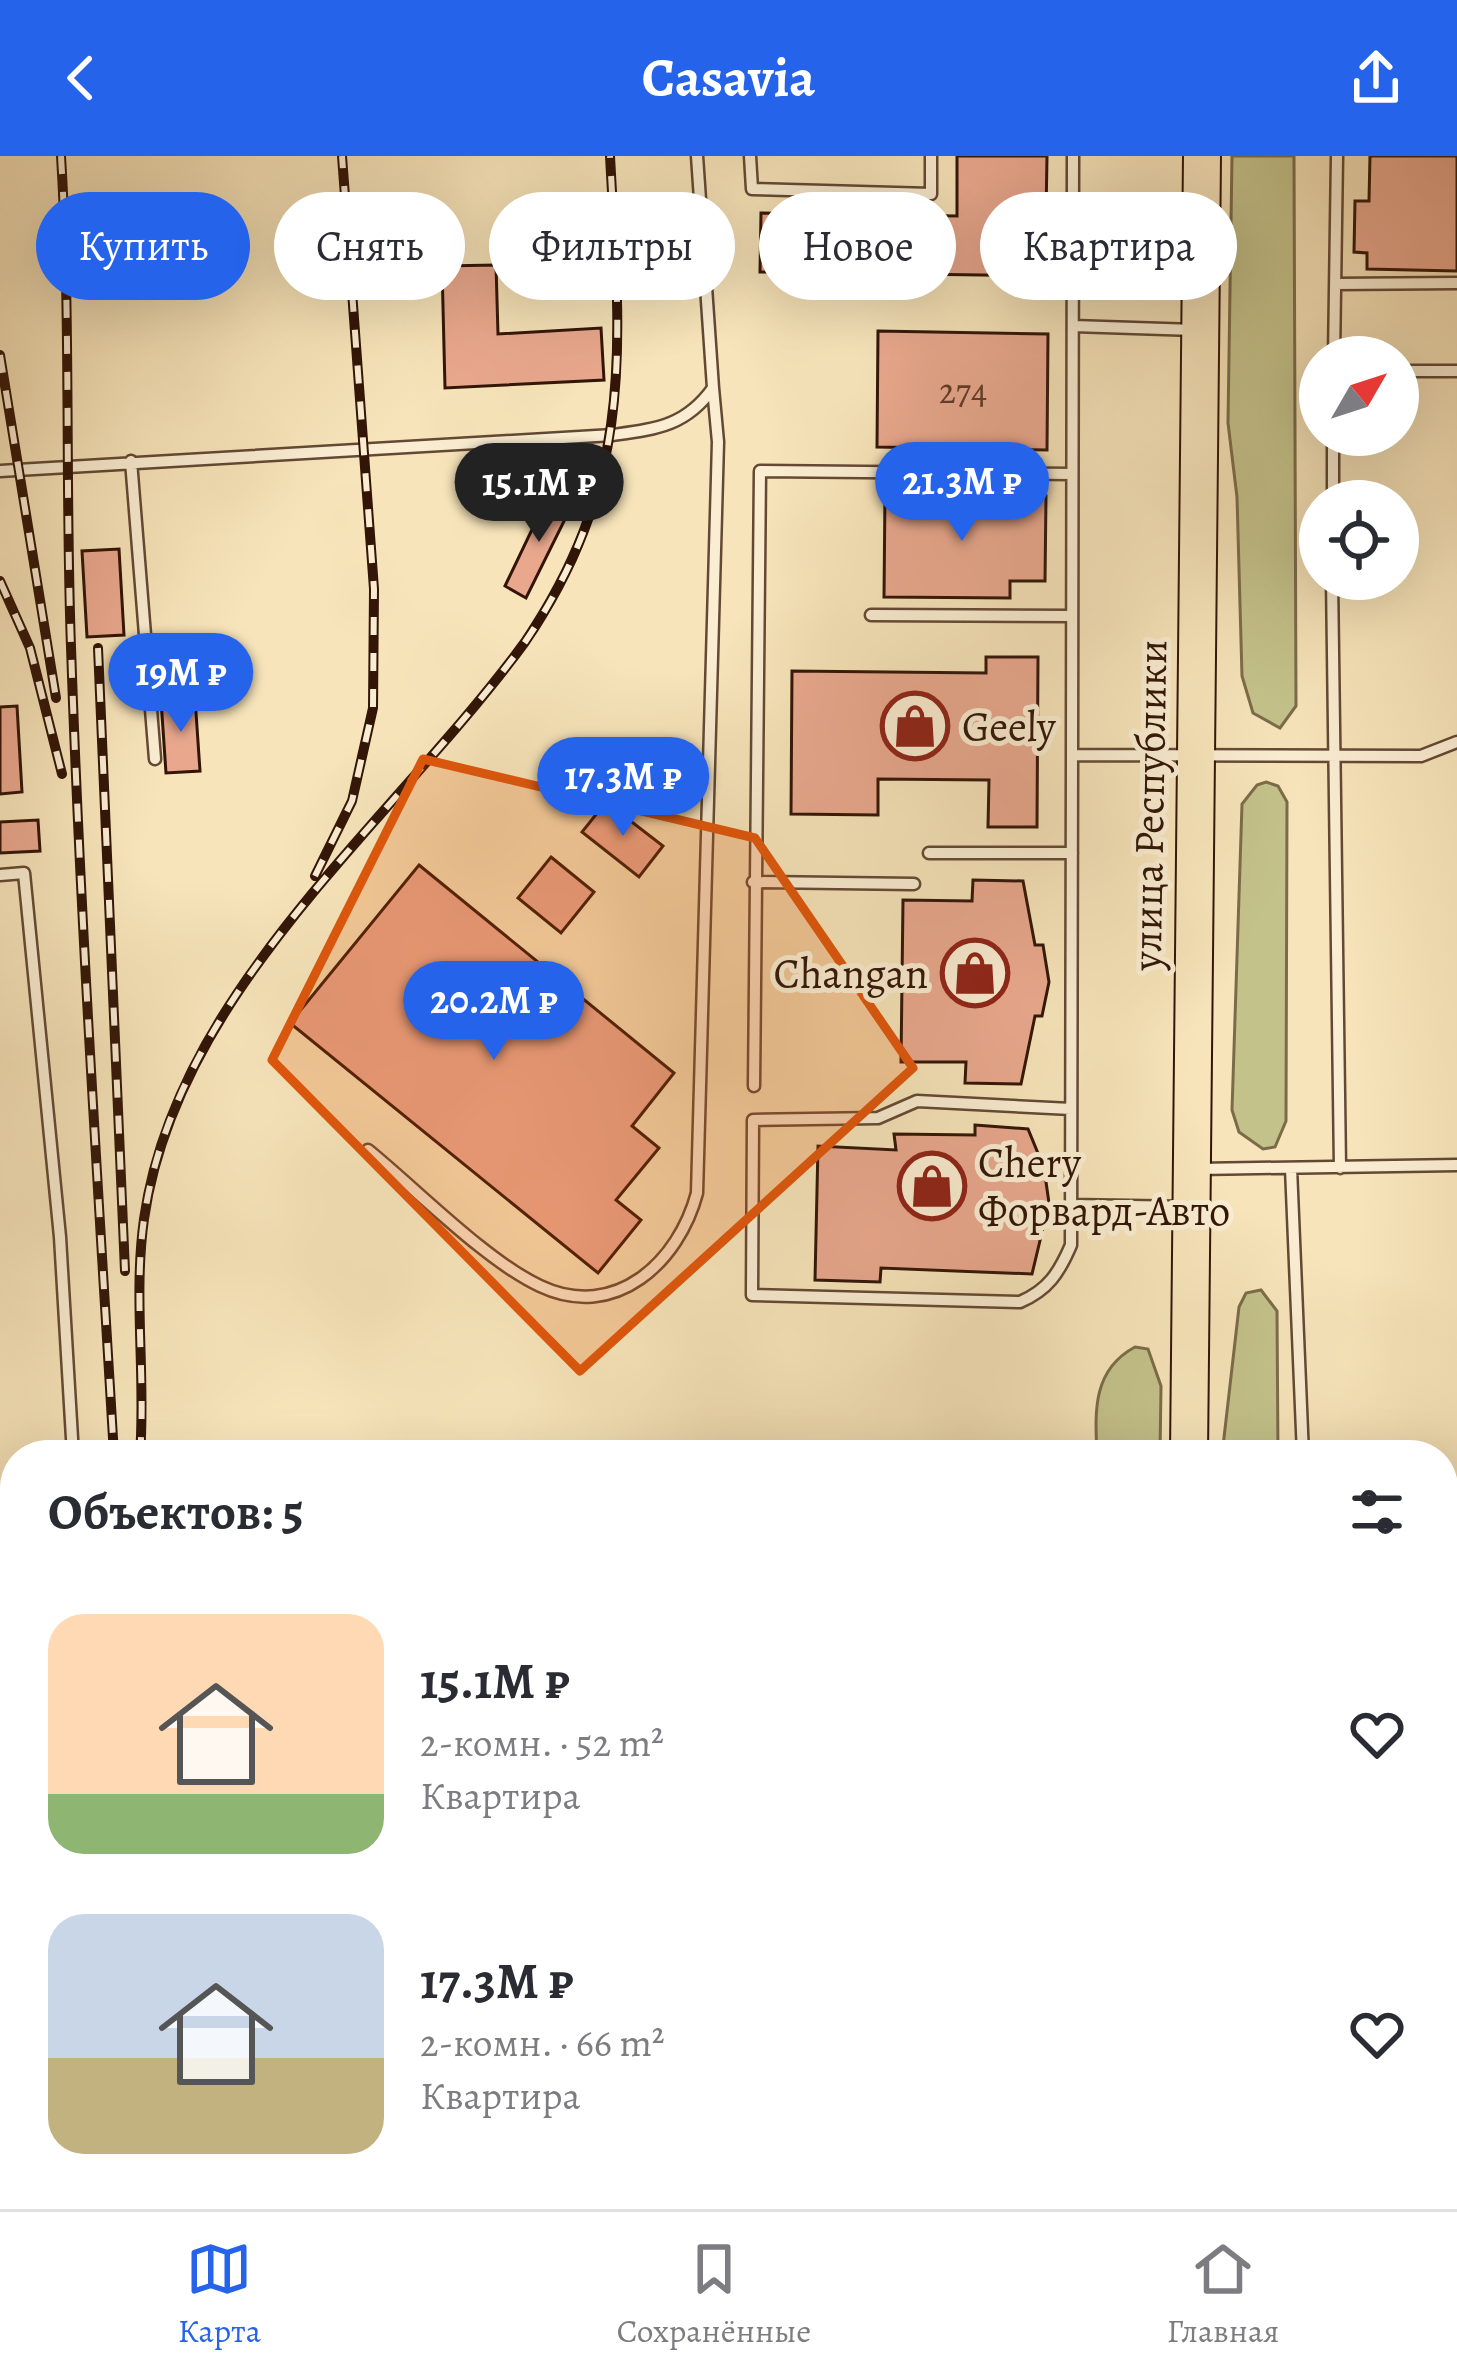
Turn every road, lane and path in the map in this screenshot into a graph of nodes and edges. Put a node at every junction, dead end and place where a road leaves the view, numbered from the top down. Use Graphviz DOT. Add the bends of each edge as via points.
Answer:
graph roads {
  1 [pos="697,156"];
  2 [pos="750,156"];
  3 [pos="931,156"];
  4 [pos="1073,156"];
  5 [pos="1202,156"];
  6 [pos="1337,156"];
  7 [pos="1457,283"];
  8 [pos="1335,284"];
  9 [pos="1072,326"];
  10 [pos="1200,331"];
  11 [pos="1334,336"];
  12 [pos="1419,371"];
  13 [pos="1457,371"];
  14 [pos="713,388"];
  15 [pos="131,461"];
  16 [pos="0,471"];
  17 [pos="1072,474"];
  18 [pos="1332,600"];
  19 [pos="871,615"];
  20 [pos="1072,616"];
  21 [pos="1457,742"];
  22 [pos="1072,755"];
  23 [pos="1195,757"];
  24 [pos="1331,758"];
  25 [pos="154,759"];
  26 [pos="1072,853"];
  27 [pos="929,854"];
  28 [pos="0,875"];
  29 [pos="753,882"];
  30 [pos="914,884"];
  31 [pos="754,1086"];
  32 [pos="1071,1109"];
  33 [pos="368,1150"];
  34 [pos="1457,1165"];
  35 [pos="1291,1168"];
  36 [pos="1340,1168"];
  37 [pos="1189,1169"];
  38 [pos="1071,1205"];
  39 [pos="1189,1207"];
  40 [pos="72,1440"];
  41 [pos="1189,1440"];
  42 [pos="1302,1440"];
  1 -- 14 [label="lane"];
  2 -- 3 [label="lane" via="752,189 931,194"];
  4 -- 9 [label="lane"];
  5 -- 10 [label="main road, улица Республики"];
  6 -- 8 [label="lane"];
  7 -- 8 [label="lane"];
  8 -- 11 [label="lane"];
  9 -- 10 [label="lane"];
  9 -- 17 [label="lane"];
  10 -- 23 [label="main road, улица Республики"];
  12 -- 13 [label="lane"];
  14 -- 15 [label="lane" via="672,426 613,435"];
  14 -- 33 [label="lane" via="718,442 697,1193 690,1219 649,1275 610,1293 565,1294 517,1272"];
  15 -- 16 [label="lane"];
  15 -- 25 [label="lane"];
  17 -- 20 [label="lane"];
  17 -- 29 [label="lane" via="760,471"];
  18 -- 24 [label="lane"];
  19 -- 20 [label="lane"];
  20 -- 22 [label="lane"];
  21 -- 24 [label="lane" via="1420,756"];
  22 -- 23 [label="lane"];
  22 -- 26 [label="lane"];
  23 -- 24 [label="lane"];
  23 -- 37 [label="main road, улица Республики"];
  24 -- 36 [label="lane"];
  26 -- 27 [label="lane"];
  26 -- 32 [label="lane"];
  28 -- 40 [label="lane" via="24,873"];
  29 -- 30 [label="lane"];
  29 -- 31 [label="lane"];
  32 -- 38 [label="lane"];
  32 -- 38 [label="lane" via="917,1101 878,1118 753,1120 752,1294 1020,1302 1051,1284 1062,1266"];
  34 -- 36 [label="lane"];
  35 -- 36 [label="lane"];
  35 -- 37 [label="lane"];
  35 -- 42 [label="lane"];
  37 -- 39 [label="main road, улица Республики"];
  38 -- 39 [label="lane"];
  39 -- 41 [label="main road, улица Республики"];
}
